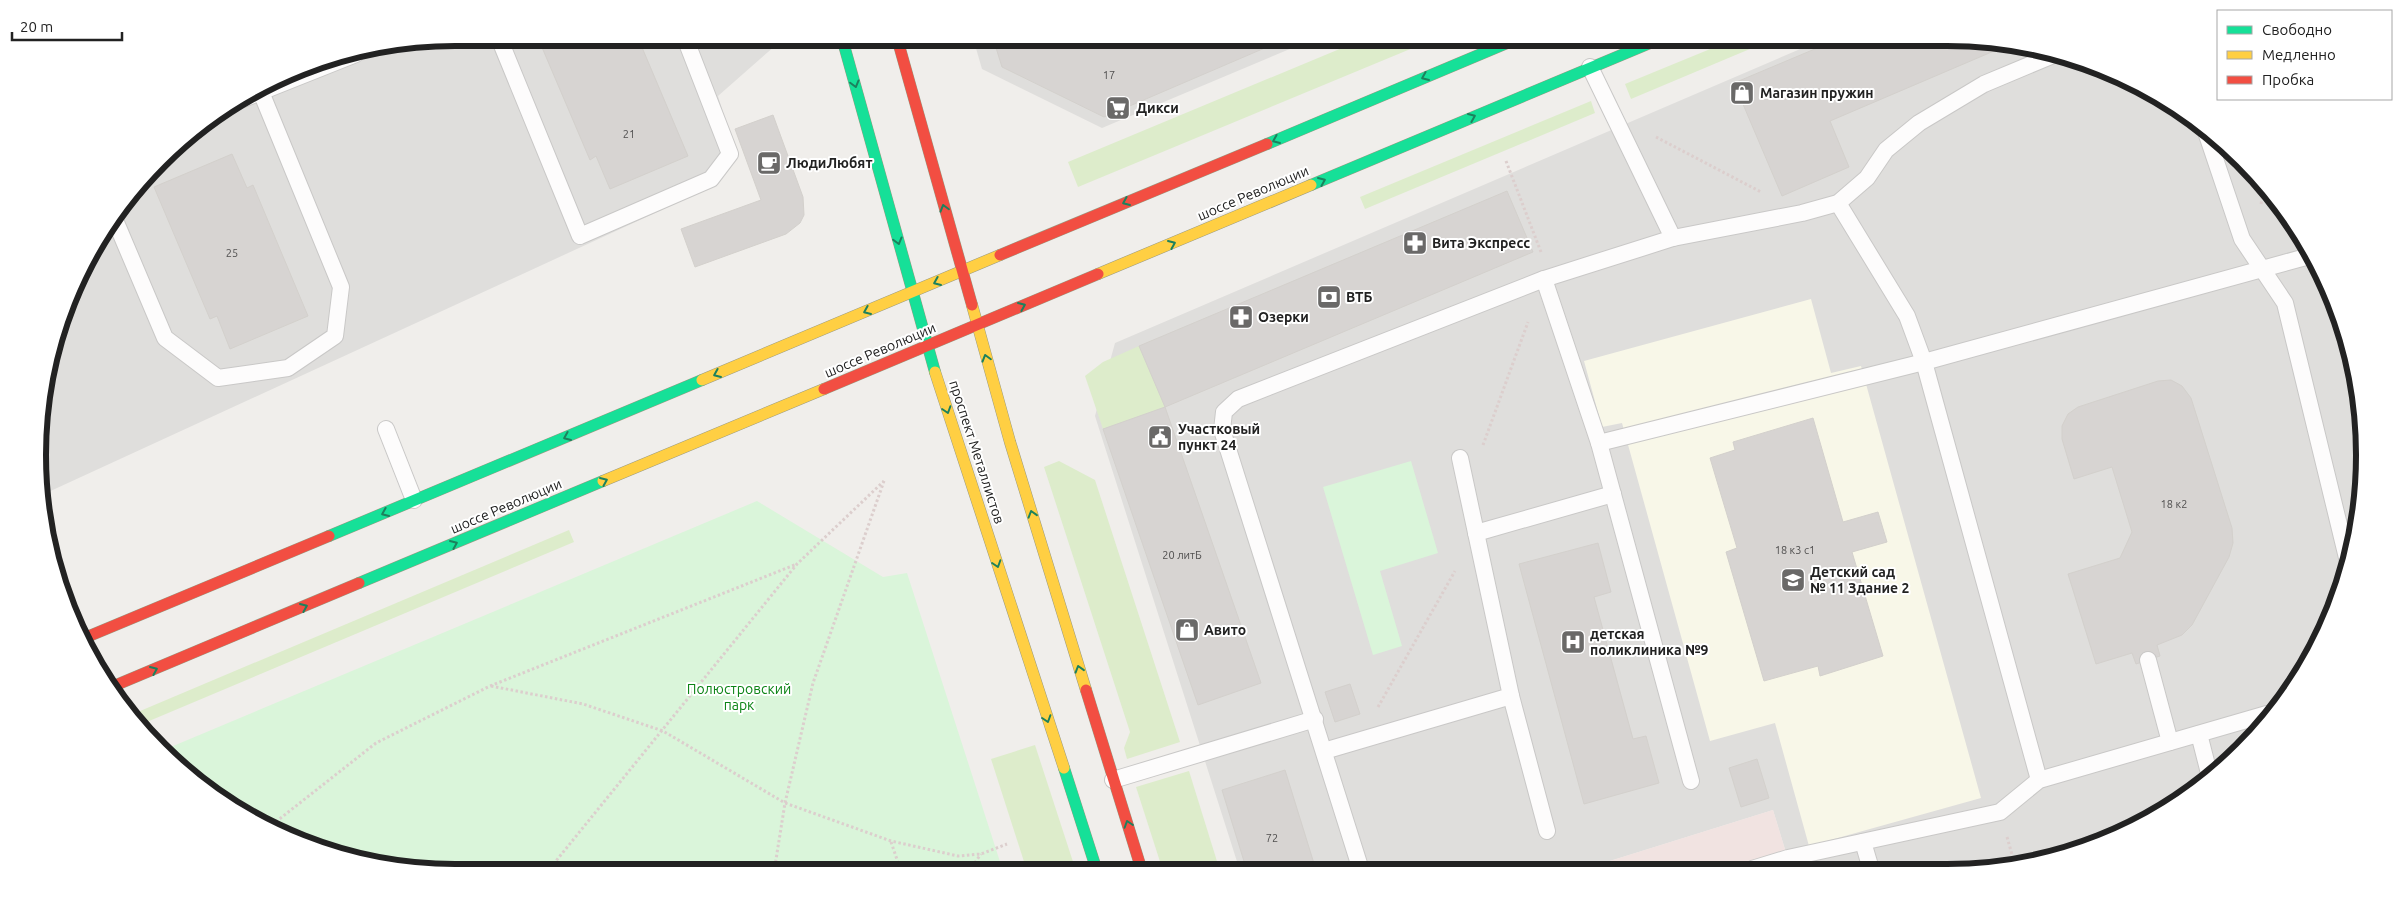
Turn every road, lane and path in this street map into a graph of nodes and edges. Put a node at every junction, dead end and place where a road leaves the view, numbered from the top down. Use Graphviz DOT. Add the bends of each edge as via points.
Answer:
graph roads {
  1 [pos="501,46"];
  2 [pos="688,46"];
  3 [pos="844,46"];
  4 [pos="899,46"];
  5 [pos="1500,46"];
  6 [pos="1642,46"];
  7 [pos="2045,58"];
  8 [pos="1590,67"];
  9 [pos="262,95"];
  10 [pos="1614,115"];
  11 [pos="2209,142"];
  12 [pos="1506,161"];
  13 [pos="1838,203"];
  14 [pos="1802,213"];
  15 [pos="117,225"];
  16 [pos="1673,238"];
  17 [pos="2305,257"];
  18 [pos="2263,270"];
  19 [pos="962,272"];
  20 [pos="1544,278"];
  21 [pos="912,292"];
  22 [pos="977,325"];
  23 [pos="927,346"];
  24 [pos="1924,362"];
  25 [pos="386,429"];
  26 [pos="1599,443"];
  27 [pos="1460,458"];
  28 [pos="1467,491"];
  29 [pos="1613,494"];
  30 [pos="414,500"];
  31 [pos="1476,533"];
  32 [pos="2345,549"];
  33 [pos="797,564"];
  34 [pos="88,636"];
  35 [pos="2148,660"];
  36 [pos="117,685"];
  37 [pos="490,686"];
  38 [pos="1511,696"];
  39 [pos="2262,716"];
  40 [pos="1315,719"];
  41 [pos="663,731"];
  42 [pos="2199,734"];
  43 [pos="1358,741"];
  44 [pos="2170,742"];
  45 [pos="1324,751"];
  46 [pos="2208,769"];
  47 [pos="1113,780"];
  48 [pos="2039,780"];
  49 [pos="1691,781"];
  50 [pos="785,804"];
  51 [pos="275,822"];
  52 [pos="1547,831"];
  53 [pos="891,841"];
  54 [pos="1863,842"];
  55 [pos="1007,844"];
  56 [pos="981,854"];
  57 [pos="554,864"];
  58 [pos="775,864"];
  59 [pos="898,864"];
  60 [pos="974,864"];
  61 [pos="1095,864"];
  62 [pos="1140,864"];
  63 [pos="1359,864"];
  64 [pos="1770,864"];
  65 [pos="1870,864"];
  1 -- 2 [label="lane" via="580,236 711,180 730,154"];
  3 -- 21 [label="main road, проспект Металлистов, one-way"];
  19 -- 4 [label="main road, one-way"];
  5 -- 19 [label="main road, one-way"];
  6 -- 8 [label="main road, шоссе Революции"];
  7 -- 13 [label="lane" via="1984,84 1919,123 1886,150 1867,178"];
  8 -- 10 [label="lane"];
  22 -- 8 [label="main road, шоссе Революции, one-way"];
  9 -- 15 [label="lane" via="341,287 335,336 288,368 218,378 165,338"];
  10 -- 14 [label="path"];
  10 -- 16 [label="lane"];
  11 -- 18 [label="lane" via="2242,239"];
  12 -- 20 [label="path" via="1542,255"];
  13 -- 14 [label="lane"];
  13 -- 24 [label="lane" via="1907,316"];
  14 -- 16 [label="lane"];
  16 -- 20 [label="lane"];
  17 -- 18 [label="lane"];
  18 -- 24 [label="lane"];
  18 -- 32 [label="lane" via="2285,303"];
  19 -- 21 [label="main road, one-way"];
  19 -- 22 [label="main road"];
  20 -- 26 [label="lane"];
  20 -- 28 [label="path"];
  20 -- 40 [label="lane" via="1238,399 1224,412 1222,430"];
  21 -- 23 [label="main road, проспект Металлистов"];
  21 -- 30 [label="main road, one-way"];
  22 -- 23 [label="main road, шоссе Революции"];
  47 -- 22 [label="main road, one-way"];
  36 -- 23 [label="main road, шоссе Революции, one-way"];
  23 -- 61 [label="main road, проспект Металлистов, one-way"];
  24 -- 26 [label="lane"];
  24 -- 48 [label="lane"];
  25 -- 30 [label="lane"];
  26 -- 29 [label="lane"];
  27 -- 28 [label="lane"];
  28 -- 31 [label="lane"];
  29 -- 31 [label="lane"];
  29 -- 49 [label="lane"];
  30 -- 34 [label="main road, one-way"];
  31 -- 38 [label="lane"];
  31 -- 43 [label="path"];
  33 -- 37 [label="path"];
  33 -- 41 [label="path"];
  33 -- 50 [label="path" via="884,481 813,683"];
  35 -- 44 [label="lane"];
  37 -- 41 [label="path" via="583,704"];
  37 -- 51 [label="path" via="376,743"];
  38 -- 43 [label="lane"];
  38 -- 52 [label="lane"];
  39 -- 42 [label="lane"];
  40 -- 45 [label="lane"];
  40 -- 47 [label="lane"];
  41 -- 50 [label="path"];
  41 -- 57 [label="path"];
  42 -- 44 [label="lane"];
  42 -- 46 [label="lane"];
  43 -- 45 [label="lane"];
  44 -- 48 [label="lane"];
  45 -- 63 [label="lane"];
  62 -- 47 [label="main road, one-way"];
  48 -- 54 [label="lane" via="2000,812"];
  50 -- 53 [label="path"];
  50 -- 58 [label="path"];
  53 -- 56 [label="path" via="958,856"];
  53 -- 59 [label="path"];
  54 -- 64 [label="lane"];
  54 -- 65 [label="lane"];
  55 -- 56 [label="path"];
  56 -- 60 [label="path"];
}
